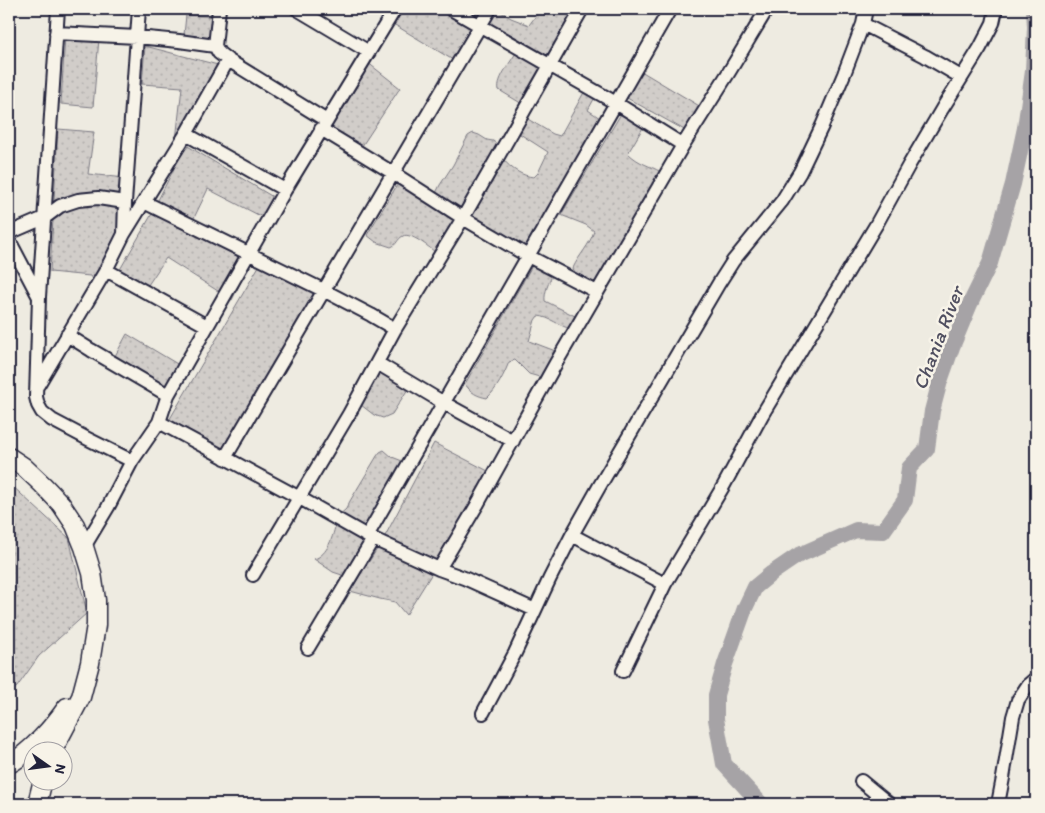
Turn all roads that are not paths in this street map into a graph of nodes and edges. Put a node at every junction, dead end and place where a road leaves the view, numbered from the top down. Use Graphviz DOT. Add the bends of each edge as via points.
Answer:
graph roads {
  1 [pos="58,9"];
  2 [pos="139,9"];
  3 [pos="218,9"];
  4 [pos="297,9"];
  5 [pos="395,9"];
  6 [pos="451,9"];
  7 [pos="490,9"];
  8 [pos="582,9"];
  9 [pos="670,9"];
  10 [pos="767,9"];
  11 [pos="866,9"];
  12 [pos="995,9"];
  13 [pos="863,24"];
  14 [pos="480,25"];
  15 [pos="56,33"];
  16 [pos="138,37"];
  17 [pos="215,46"];
  18 [pos="369,52"];
  19 [pos="228,60"];
  20 [pos="549,65"];
  21 [pos="960,78"];
  22 [pos="616,104"];
  23 [pos="324,125"];
  24 [pos="186,134"];
  25 [pos="683,145"];
  26 [pos="393,173"];
  27 [pos="285,190"];
  28 [pos="125,202"];
  29 [pos="144,202"];
  30 [pos="44,218"];
  31 [pos="462,218"];
  32 [pos="9,233"];
  33 [pos="124,234"];
  34 [pos="9,240"];
  35 [pos="249,254"];
  36 [pos="528,256"];
  37 [pos="106,270"];
  38 [pos="325,291"];
  39 [pos="597,292"];
  40 [pos="39,297"];
  41 [pos="208,326"];
  42 [pos="395,329"];
  43 [pos="67,335"];
  44 [pos="377,363"];
  45 [pos="36,388"];
  46 [pos="168,395"];
  47 [pos="444,403"];
  48 [pos="158,422"];
  49 [pos="513,441"];
  50 [pos="9,458"];
  51 [pos="225,458"];
  52 [pos="132,461"];
  53 [pos="298,497"];
  54 [pos="572,535"];
  55 [pos="370,537"];
  56 [pos="84,547"];
  57 [pos="439,569"];
  58 [pos="253,575"];
  59 [pos="666,584"];
  60 [pos="535,610"];
  61 [pos="308,648"];
  62 [pos="90,663"];
  63 [pos="623,671"];
  64 [pos="1036,678"];
  65 [pos="483,713"];
  66 [pos="59,740"];
  67 [pos="9,764"];
  68 [pos="861,781"];
  69 [pos="40,790"];
  70 [pos="37,804"];
  71 [pos="889,804"];
  72 [pos="998,804"];
  1 -- 15 [label="street"];
  2 -- 16 [label="street"];
  3 -- 17 [label="street"];
  4 -- 18 [label="street"];
  5 -- 18 [label="street"];
  6 -- 14 [label="street"];
  7 -- 14 [label="street"];
  8 -- 20 [label="street"];
  9 -- 22 [label="street"];
  10 -- 25 [label="street"];
  11 -- 13 [label="street"];
  12 -- 21 [label="street" via="988,33"];
  13 -- 21 [label="street" via="926,56"];
  13 -- 54 [label="street" via="800,172 782,201 719,283"];
  14 -- 20 [label="street"];
  14 -- 26 [label="street"];
  15 -- 16 [label="street"];
  15 -- 30 [label="street"];
  16 -- 17 [label="street"];
  16 -- 28 [label="street"];
  17 -- 19 [label="street"];
  18 -- 23 [label="street"];
  19 -- 23 [label="street"];
  19 -- 24 [label="street"];
  20 -- 22 [label="street"];
  20 -- 31 [label="street"];
  21 -- 59 [label="street"];
  22 -- 25 [label="street"];
  22 -- 36 [label="street"];
  23 -- 26 [label="street"];
  23 -- 27 [label="street"];
  24 -- 27 [label="street"];
  24 -- 29 [label="street"];
  25 -- 39 [label="street"];
  26 -- 31 [label="street"];
  26 -- 38 [label="street"];
  27 -- 35 [label="street"];
  28 -- 30 [label="street" via="98,198 78,200 60,206"];
  28 -- 33 [label="street"];
  29 -- 33 [label="street"];
  29 -- 35 [label="street"];
  30 -- 32 [label="street"];
  30 -- 40 [label="street"];
  31 -- 36 [label="street"];
  31 -- 42 [label="street"];
  33 -- 37 [label="street"];
  34 -- 40 [label="street"];
  35 -- 38 [label="street"];
  35 -- 41 [label="street"];
  36 -- 39 [label="street"];
  36 -- 47 [label="street"];
  37 -- 41 [label="street"];
  37 -- 43 [label="street"];
  38 -- 42 [label="street"];
  38 -- 51 [label="street"];
  39 -- 49 [label="street"];
  40 -- 45 [label="street"];
  41 -- 46 [label="street"];
  42 -- 44 [label="street"];
  43 -- 45 [label="street"];
  43 -- 46 [label="street"];
  44 -- 47 [label="street"];
  44 -- 53 [label="street"];
  45 -- 52 [label="street" via="38,406 52,420"];
  46 -- 48 [label="street"];
  47 -- 49 [label="street"];
  47 -- 55 [label="street"];
  48 -- 51 [label="street"];
  48 -- 52 [label="street"];
  49 -- 57 [label="street"];
  50 -- 56 [label="highway" via="24,467 61,504 76,525"];
  51 -- 53 [label="street"];
  52 -- 56 [label="street"];
  53 -- 55 [label="street"];
  53 -- 58 [label="street"];
  54 -- 59 [label="street"];
  54 -- 60 [label="street"];
  55 -- 57 [label="street"];
  55 -- 61 [label="street"];
  56 -- 62 [label="highway" via="96,600"];
  57 -- 60 [label="street"];
  59 -- 63 [label="street"];
  60 -- 65 [label="street"];
  62 -- 66 [label="highway" via="80,697"];
  62 -- 67 [label="highway" via="59,719 37,743"];
  64 -- 72 [label="street" via="1018,700"];
  68 -- 71 [label="street"];
  69 -- 70 [label="highway"];
}
